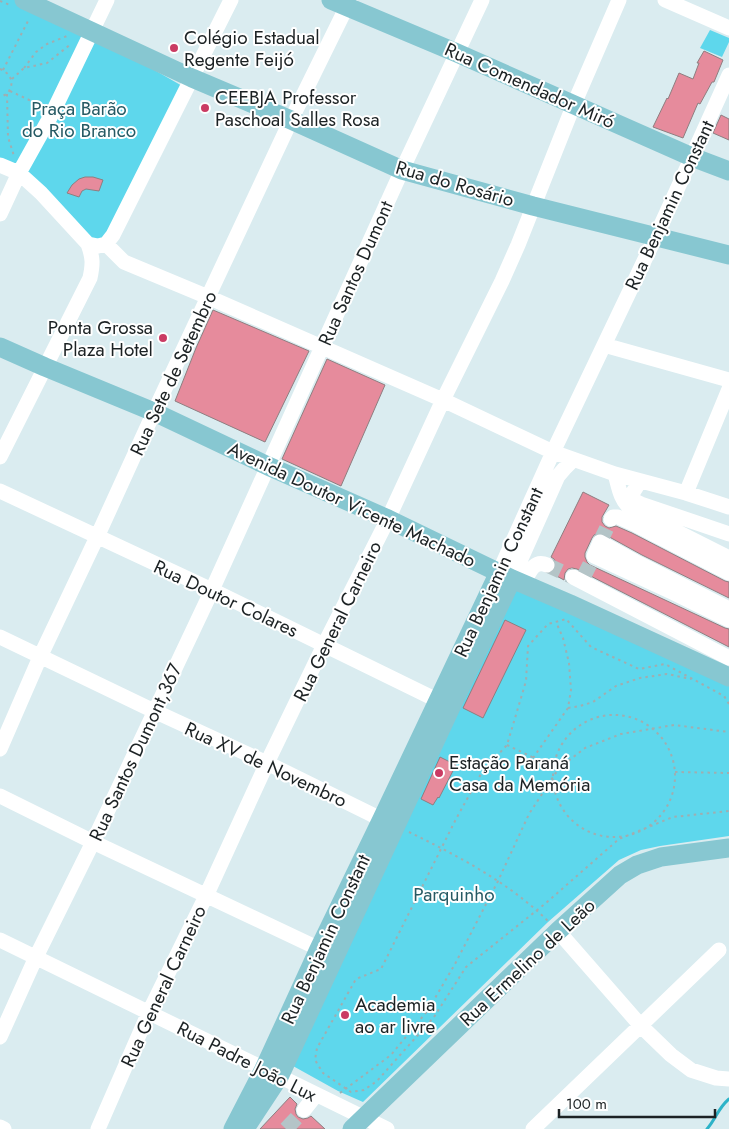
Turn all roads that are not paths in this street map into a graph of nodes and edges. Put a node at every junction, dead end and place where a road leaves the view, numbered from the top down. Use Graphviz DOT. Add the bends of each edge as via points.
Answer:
graph roads {
  1 [pos="107,0"];
  2 [pos="230,0"];
  3 [pos="482,0"];
  4 [pos="619,0"];
  5 [pos="665,0"];
  6 [pos="343,2"];
  7 [pos="28,7"];
  8 [pos="729,28"];
  9 [pos="90,36"];
  10 [pos="457,53"];
  11 [pos="729,75"];
  12 [pos="192,78"];
  13 [pos="574,104"];
  14 [pos="291,120"];
  15 [pos="692,156"];
  16 [pos="0,164"];
  17 [pos="402,170"];
  18 [pos="729,172"];
  19 [pos="19,173"];
  20 [pos="533,206"];
  21 [pos="0,214"];
  22 [pos="656,236"];
  23 [pos="88,244"];
  24 [pos="106,244"];
  25 [pos="729,256"];
  26 [pos="208,297"];
  27 [pos="604,345"];
  28 [pos="0,347"];
  29 [pos="322,347"];
  30 [pos="45,367"];
  31 [pos="729,380"];
  32 [pos="729,389"];
  33 [pos="443,400"];
  34 [pos="154,412"];
  35 [pos="553,452"];
  36 [pos="0,457"];
  37 [pos="574,460"];
  38 [pos="268,466"];
  39 [pos="615,474"];
  40 [pos="640,481"];
  41 [pos="0,491"];
  42 [pos="686,494"];
  43 [pos="729,507"];
  44 [pos="388,518"];
  45 [pos="611,519"];
  46 [pos="729,534"];
  47 [pos="97,537"];
  48 [pos="729,558"];
  49 [pos="547,564"];
  50 [pos="729,573"];
  51 [pos="512,578"];
  52 [pos="579,579"];
  53 [pos="212,590"];
  54 [pos="729,609"];
  55 [pos="729,620"];
  56 [pos="0,637"];
  57 [pos="324,645"];
  58 [pos="40,657"];
  59 [pos="729,658"];
  60 [pos="729,677"];
  61 [pos="444,703"];
  62 [pos="154,711"];
  63 [pos="0,749"];
  64 [pos="267,763"];
  65 [pos="0,796"];
  66 [pos="389,822"];
  67 [pos="93,842"];
  68 [pos="729,848"];
  69 [pos="206,896"];
  70 [pos="558,931"];
  71 [pos="0,940"];
  72 [pos="719,950"];
  73 [pos="327,952"];
  74 [pos="36,957"];
  75 [pos="150,1012"];
  76 [pos="641,1026"];
  77 [pos="0,1037"];
  78 [pos="272,1073"];
  79 [pos="729,1079"];
  80 [pos="316,1095"];
  81 [pos="304,1110"];
  82 [pos="358,1123"];
  83 [pos="0,1127"];
  84 [pos="4,1129"];
  85 [pos="98,1129"];
  86 [pos="233,1129"];
  87 [pos="244,1129"];
  88 [pos="387,1129"];
  89 [pos="533,1129"];
  1 -- 9 [label="street"];
  2 -- 12 [label="street"];
  3 -- 10 [label="street, Rua Santos Dumont"];
  4 -- 13 [label="street, Rua General Carneiro"];
  5 -- 8 [label="street"];
  6 -- 10 [label="main road, Rua Comendador Miró"];
  6 -- 14 [label="street, Rua Sete de Setembro"];
  7 -- 9 [label="main road"];
  9 -- 12 [label="main road"];
  9 -- 19 [label="street" via="54,112"];
  10 -- 13 [label="main road, Rua Comendador Miró"];
  10 -- 17 [label="street, Rua Santos Dumont"];
  11 -- 15 [label="street, Rua Benjamin Constant"];
  12 -- 14 [label="main road, Rua do Rosário"];
  12 -- 24 [label="street"];
  13 -- 15 [label="main road, Rua Comendador Miró"];
  13 -- 20 [label="street, Rua General Carneiro"];
  14 -- 17 [label="main road, Rua do Rosário"];
  14 -- 26 [label="street, Rua Sete de Setembro"];
  15 -- 18 [label="main road, Rua Comendador Miró"];
  15 -- 22 [label="street, Rua Benjamin Constant"];
  16 -- 19 [label="street"];
  17 -- 20 [label="main road, Rua do Rosário"];
  17 -- 29 [label="street, Rua Santos Dumont"];
  19 -- 21 [label="street"];
  19 -- 23 [label="street"];
  20 -- 22 [label="main road, Rua do Rosário"];
  20 -- 33 [label="street, Rua General Carneiro" via="502,282"];
  22 -- 25 [label="main road, Rua do Rosário"];
  22 -- 27 [label="street, Rua Benjamin Constant"];
  23 -- 24 [label="street"];
  23 -- 30 [label="street" via="93,266 90,278"];
  24 -- 26 [label="street" via="124,262"];
  26 -- 29 [label="street"];
  26 -- 34 [label="street, Rua Sete de Setembro"];
  27 -- 31 [label="street"];
  27 -- 35 [label="street, Rua Benjamin Constant"];
  28 -- 30 [label="main road, Avenida Doutor Vicente Machado"];
  29 -- 33 [label="street"];
  29 -- 38 [label="street, Rua Santos Dumont"];
  30 -- 34 [label="main road, Avenida Doutor Vicente Machado"];
  30 -- 36 [label="street"];
  32 -- 42 [label="street"];
  33 -- 35 [label="street"];
  33 -- 44 [label="street, Rua General Carneiro"];
  34 -- 38 [label="main road, Avenida Doutor Vicente Machado"];
  34 -- 47 [label="street, Rua Sete de Setembro"];
  35 -- 37 [label="street"];
  35 -- 51 [label="street, Rua Benjamin Constant"];
  37 -- 39 [label="street"];
  37 -- 51 [label="street, Rua Benjamin Constant" via="558,476"];
  38 -- 44 [label="main road, Avenida Doutor Vicente Machado"];
  38 -- 53 [label="street, Rua Santos Dumont,367"];
  39 -- 40 [label="street"];
  39 -- 48 [label="street" via="621,496 630,508"];
  40 -- 42 [label="street"];
  40 -- 46 [label="street" via="632,494 636,502"];
  41 -- 47 [label="street, Rua Doutor Colares"];
  42 -- 43 [label="street"];
  44 -- 51 [label="main road, Avenida Doutor Vicente Machado"];
  44 -- 57 [label="street, Rua General Carneiro"];
  45 -- 50 [label="street" via="618,517 636,525"];
  47 -- 53 [label="street, Rua Doutor Colares"];
  47 -- 58 [label="street, Rua Sete de Setembro"];
  49 -- 51 [label="street" via="538,563"];
  51 -- 60 [label="main road, Avenida Doutor Vicente Machado"];
  51 -- 61 [label="main road, Rua Benjamin Constant"];
  52 -- 59 [label="street"];
  53 -- 57 [label="street, Rua Doutor Colares"];
  53 -- 62 [label="street, Rua Santos Dumont,367"];
  54 -- 55 [label="street" via="646,567 597,549"];
  56 -- 58 [label="street, Rua XV de Novembro"];
  57 -- 61 [label="street, Rua Doutor Colares"];
  57 -- 64 [label="street, Rua General Carneiro"];
  58 -- 62 [label="street, Rua XV de Novembro"];
  58 -- 63 [label="street, Rua Sete de Setembro"];
  61 -- 66 [label="main road, Rua Benjamin Constant"];
  62 -- 64 [label="street, Rua XV de Novembro"];
  62 -- 67 [label="street, Rua Santos Dumont,367"];
  64 -- 66 [label="street, Rua XV de Novembro"];
  64 -- 69 [label="street, Rua General Carneiro"];
  65 -- 67 [label="street"];
  66 -- 73 [label="main road, Rua Benjamin Constant"];
  67 -- 69 [label="street"];
  67 -- 74 [label="street, Rua Santos Dumont,367"];
  68 -- 70 [label="main road, Rua Ermelino de Leão" via="661,857 637,865 620,875"];
  69 -- 73 [label="street"];
  69 -- 75 [label="street, Rua General Carneiro"];
  70 -- 76 [label="street"];
  70 -- 82 [label="main road, Rua Ermelino de Leão"];
  71 -- 74 [label="street, Rua Padre João Lux"];
  72 -- 76 [label="street"];
  73 -- 78 [label="main road, Rua Benjamin Constant"];
  74 -- 75 [label="street, Rua Padre João Lux"];
  74 -- 77 [label="street, Rua Santos Dumont,367"];
  75 -- 78 [label="street, Rua Padre João Lux"];
  75 -- 85 [label="street, Rua General Carneiro"];
  76 -- 79 [label="street" via="671,1056 691,1070"];
  76 -- 89 [label="street"];
  78 -- 80 [label="street, Rua Padre João Lux"];
  78 -- 86 [label="main road"];
  78 -- 87 [label="main road"];
  80 -- 81 [label="street"];
  80 -- 82 [label="street, Rua Padre João Lux"];
  82 -- 88 [label="street, Rua Padre João Lux"];
  83 -- 84 [label="street"];
}
